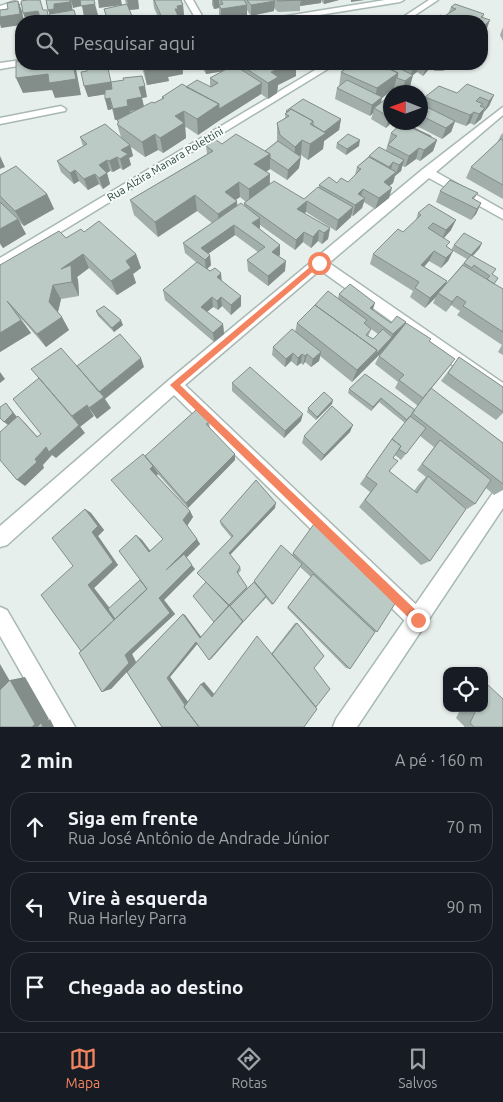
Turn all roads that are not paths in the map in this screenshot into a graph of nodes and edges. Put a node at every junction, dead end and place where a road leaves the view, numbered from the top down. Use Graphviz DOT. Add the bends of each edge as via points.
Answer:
graph roads {
  1 [pos="25,0"];
  2 [pos="189,0"];
  3 [pos="400,0"];
  4 [pos="434,0"];
  5 [pos="361,6"];
  6 [pos="0,10"];
  7 [pos="198,15"];
  8 [pos="305,15"];
  9 [pos="385,15"];
  10 [pos="400,15"];
  11 [pos="15,64"];
  12 [pos="0,66"];
  13 [pos="321,70"];
  14 [pos="61,109"];
  15 [pos="503,110"];
  16 [pos="0,121"];
  17 [pos="427,172"];
  18 [pos="503,215"];
  19 [pos="319,263"];
  20 [pos="0,264"];
  21 [pos="174,385"];
  22 [pos="503,392"];
  23 [pos="503,493"];
  24 [pos="0,538"];
  25 [pos="0,617"];
  26 [pos="418,620"];
  27 [pos="64,727"];
  28 [pos="344,727"];
  1 -- 6 [label="street"];
  2 -- 7 [label="street"];
  3 -- 5 [label="street"];
  4 -- 10 [label="street"];
  5 -- 8 [label="street"];
  5 -- 9 [label="street"];
  11 -- 12 [label="street"];
  13 -- 20 [label="street, Rua Alzira Manara Polettini"];
  14 -- 16 [label="street"];
  15 -- 17 [label="street"];
  17 -- 18 [label="street"];
  17 -- 19 [label="street"];
  19 -- 21 [label="street"];
  19 -- 22 [label="street"];
  21 -- 24 [label="street"];
  21 -- 26 [label="street"];
  23 -- 26 [label="street"];
  25 -- 27 [label="street"];
  26 -- 28 [label="street"];
}
